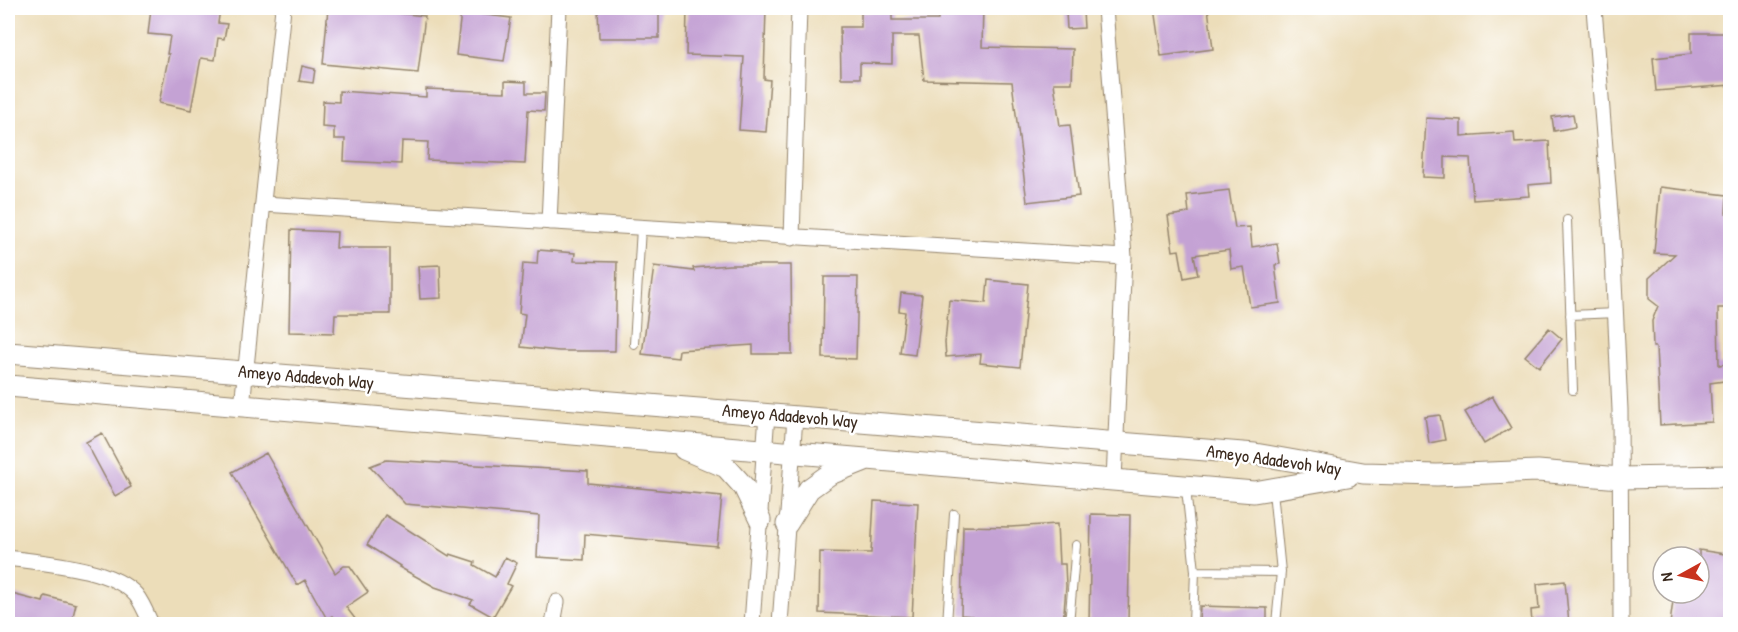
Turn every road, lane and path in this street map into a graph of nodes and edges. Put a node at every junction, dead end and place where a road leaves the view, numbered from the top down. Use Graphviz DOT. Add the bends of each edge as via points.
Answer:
graph roads {
  1 [pos="283,8"];
  2 [pos="559,8"];
  3 [pos="799,8"];
  4 [pos="1105,8"];
  5 [pos="1594,8"];
  6 [pos="263,204"];
  7 [pos="1567,220"];
  8 [pos="549,222"];
  9 [pos="641,228"];
  10 [pos="792,238"];
  11 [pos="1124,257"];
  12 [pos="1616,313"];
  13 [pos="1570,315"];
  14 [pos="634,344"];
  15 [pos="8,353"];
  16 [pos="246,372"];
  17 [pos="8,386"];
  18 [pos="1573,390"];
  19 [pos="242,406"];
  20 [pos="767,414"];
  21 [pos="795,417"];
  22 [pos="667,442"];
  23 [pos="1115,443"];
  24 [pos="765,450"];
  25 [pos="792,452"];
  26 [pos="867,459"];
  27 [pos="1363,473"];
  28 [pos="1731,476"];
  29 [pos="1620,478"];
  30 [pos="1114,480"];
  31 [pos="1186,486"];
  32 [pos="1273,490"];
  33 [pos="954,514"];
  34 [pos="760,520"];
  35 [pos="787,524"];
  36 [pos="1076,545"];
  37 [pos="8,558"];
  38 [pos="1196,570"];
  39 [pos="1281,572"];
  40 [pos="151,624"];
  41 [pos="752,624"];
  42 [pos="780,624"];
  43 [pos="947,624"];
  44 [pos="1069,624"];
  45 [pos="1193,624"];
  46 [pos="1276,624"];
  47 [pos="1621,624"];
  1 -- 6 [label="street"];
  2 -- 8 [label="street"];
  3 -- 10 [label="street"];
  4 -- 11 [label="street"];
  5 -- 12 [label="street"];
  6 -- 8 [label="street"];
  6 -- 16 [label="street"];
  7 -- 13 [label="lane"];
  8 -- 9 [label="street"];
  9 -- 10 [label="street"];
  9 -- 14 [label="lane"];
  10 -- 11 [label="street"];
  11 -- 23 [label="street"];
  12 -- 13 [label="lane"];
  12 -- 29 [label="street"];
  13 -- 18 [label="lane"];
  15 -- 16 [label="street, Ameyo Adadevoh Way"];
  16 -- 19 [label="street"];
  16 -- 20 [label="street, Ameyo Adadevoh Way"];
  17 -- 19 [label="street, Ameyo Adadevoh Way"];
  19 -- 22 [label="street, Ameyo Adadevoh Way"];
  20 -- 21 [label="street, Ameyo Adadevoh Way"];
  20 -- 24 [label="street"];
  21 -- 23 [label="street, Ameyo Adadevoh Way"];
  21 -- 25 [label="street"];
  22 -- 24 [label="street, Ameyo Adadevoh Way"];
  22 -- 34 [label="street" via="726,467 744,487"];
  23 -- 27 [label="street, Ameyo Adadevoh Way" via="1255,454"];
  23 -- 30 [label="street"];
  24 -- 25 [label="street, Ameyo Adadevoh Way"];
  24 -- 34 [label="street"];
  25 -- 26 [label="street, Ameyo Adadevoh Way"];
  25 -- 35 [label="street"];
  26 -- 30 [label="street, Ameyo Adadevoh Way"];
  26 -- 35 [label="street" via="830,474 809,489"];
  27 -- 29 [label="street" via="1538,471"];
  27 -- 32 [label="street, Ameyo Adadevoh Way"];
  28 -- 29 [label="street"];
  29 -- 47 [label="street"];
  30 -- 31 [label="street, Ameyo Adadevoh Way"];
  31 -- 32 [label="street, Ameyo Adadevoh Way"];
  31 -- 38 [label="lane"];
  32 -- 39 [label="lane"];
  33 -- 43 [label="lane"];
  34 -- 41 [label="street"];
  35 -- 42 [label="street"];
  36 -- 44 [label="lane"];
  37 -- 40 [label="street" via="82,569 115,581 135,594"];
  38 -- 39 [label="lane"];
  38 -- 45 [label="lane"];
  39 -- 46 [label="lane"];
}
